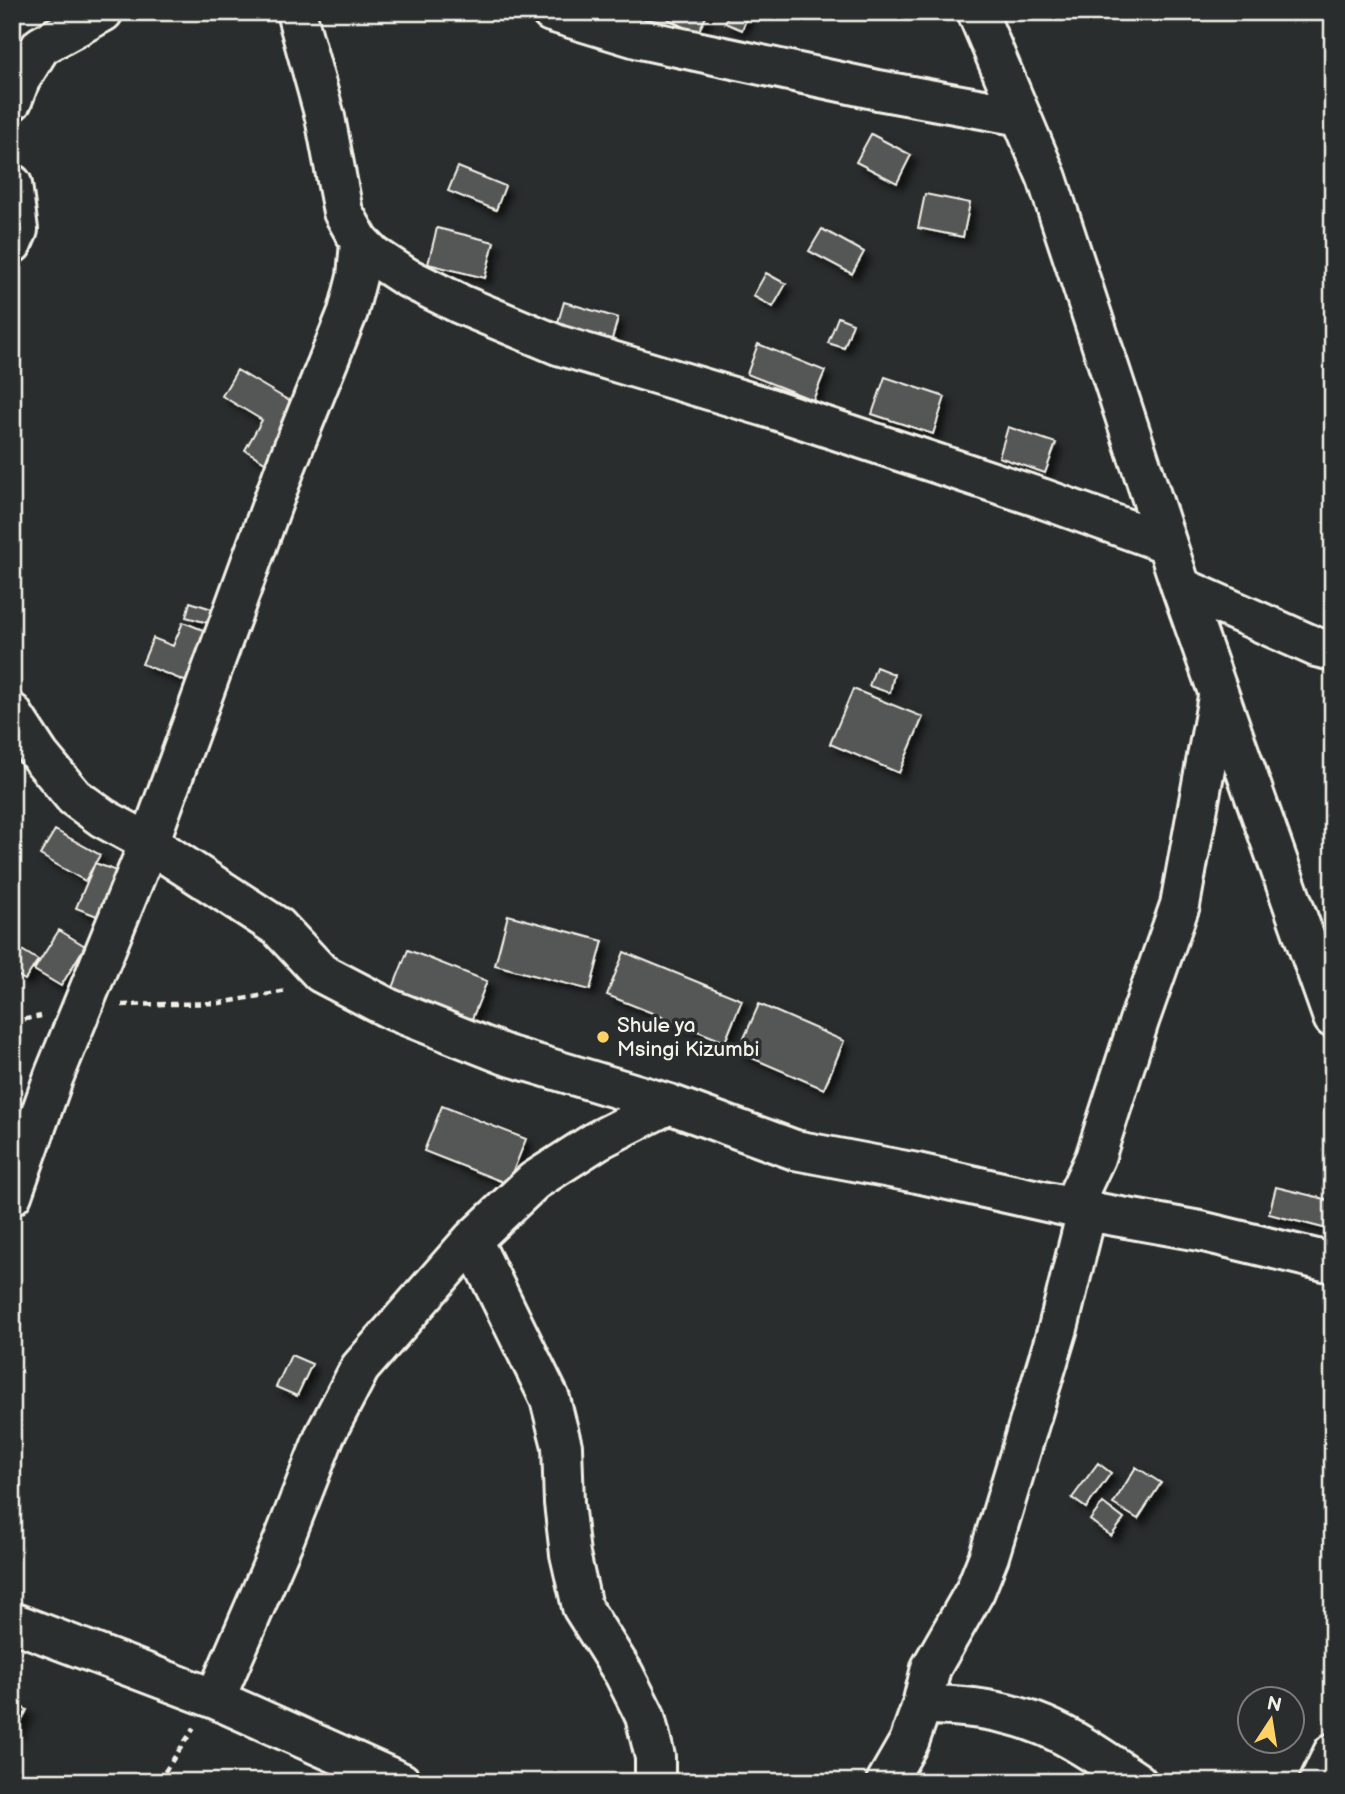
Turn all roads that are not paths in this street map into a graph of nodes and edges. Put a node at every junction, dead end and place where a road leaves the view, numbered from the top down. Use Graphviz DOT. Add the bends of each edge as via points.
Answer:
graph roads {
  1 [pos="103,12"];
  2 [pos="296,12"];
  3 [pos="551,12"];
  4 [pos="977,12"];
  5 [pos="620,22"];
  6 [pos="12,101"];
  7 [pos="1021,116"];
  8 [pos="12,184"];
  9 [pos="360,242"];
  10 [pos="12,244"];
  11 [pos="1166,543"];
  12 [pos="1181,587"];
  13 [pos="1333,651"];
  14 [pos="1218,695"];
  15 [pos="12,713"];
  16 [pos="149,842"];
  17 [pos="1333,1018"];
  18 [pos="668,1104"];
  19 [pos="19,1157"];
  20 [pos="12,1195"];
  21 [pos="1080,1209"];
  22 [pos="472,1240"];
  23 [pos="1333,1263"];
  24 [pos="12,1622"];
  25 [pos="215,1699"];
  26 [pos="922,1705"];
  27 [pos="1333,1753"];
  28 [pos="401,1782"];
  29 [pos="655,1782"];
  30 [pos="886,1782"];
  31 [pos="1137,1782"];
  32 [pos="1319,1782"];
  1 -- 6 [label="street" via="41,46"];
  2 -- 9 [label="street" via="325,117 343,212"];
  3 -- 5 [label="street"];
  4 -- 7 [label="street"];
  5 -- 7 [label="street" via="640,39"];
  7 -- 11 [label="street" via="1047,178"];
  8 -- 10 [label="street" via="18,230"];
  9 -- 11 [label="street" via="406,277 558,345 766,407"];
  9 -- 16 [label="street" via="348,312 286,466"];
  11 -- 12 [label="street"];
  12 -- 13 [label="street"];
  12 -- 14 [label="street"];
  14 -- 17 [label="street"];
  14 -- 21 [label="street" via="1180,905"];
  15 -- 16 [label="street" via="74,797"];
  16 -- 18 [label="street" via="278,928 321,973 390,1009 506,1055"];
  16 -- 19 [label="street"];
  18 -- 21 [label="street" via="795,1150"];
  18 -- 22 [label="street" via="598,1140 534,1181"];
  19 -- 20 [label="street"];
  21 -- 23 [label="street" via="1200,1231"];
  21 -- 26 [label="street" via="1058,1328 989,1556 975,1591 931,1668"];
  22 -- 25 [label="street" via="360,1368 326,1435"];
  22 -- 29 [label="street" via="550,1399 562,1446 570,1554 582,1607 645,1716 655,1758"];
  24 -- 25 [label="street"];
  25 -- 28 [label="street"];
  26 -- 30 [label="street" via="909,1742"];
  26 -- 31 [label="street" via="984,1710 1044,1727"];
  27 -- 32 [label="street"];
}
